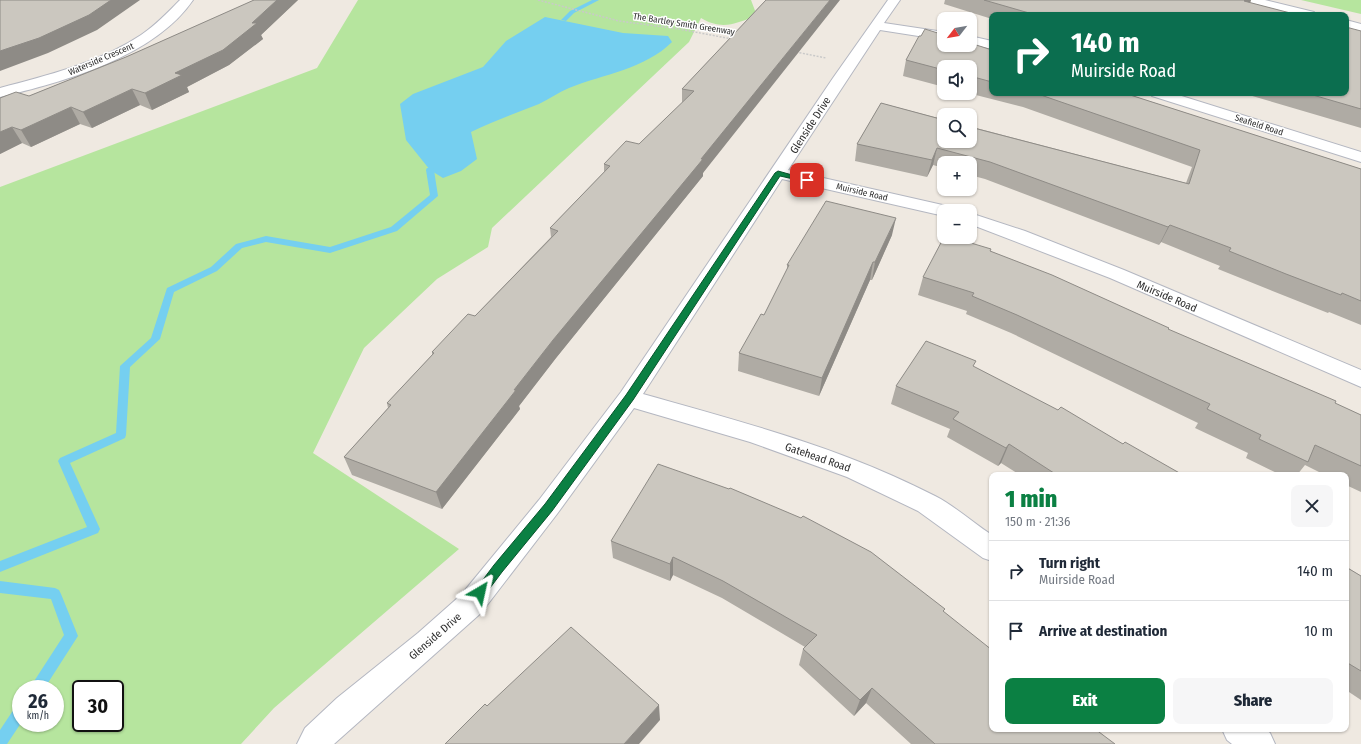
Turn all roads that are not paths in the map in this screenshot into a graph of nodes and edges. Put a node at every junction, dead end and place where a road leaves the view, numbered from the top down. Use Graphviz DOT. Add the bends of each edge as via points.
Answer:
graph roads {
  1 [pos="187,0"];
  2 [pos="894,0"];
  3 [pos="1250,0"];
  4 [pos="1298,12"];
  5 [pos="1349,25"];
  6 [pos="877,26"];
  7 [pos="1361,28"];
  8 [pos="937,35"];
  9 [pos="977,42"];
  10 [pos="989,44"];
  11 [pos="0,93"];
  12 [pos="1168,96"];
  13 [pos="1361,157"];
  14 [pos="778,173"];
  15 [pos="937,209"];
  16 [pos="977,220"];
  17 [pos="1361,379"];
  18 [pos="629,398"];
  19 [pos="989,548"];
  20 [pos="1242,732"];
  21 [pos="314,744"];
  22 [pos="1259,744"];
  1 -- 11 [label="street, Waterside Crescent" via="139,42 116,54 70,72"];
  2 -- 6 [label="street, Glenside Drive"];
  3 -- 4 [label="street"];
  5 -- 7 [label="street"];
  6 -- 8 [label="street"];
  6 -- 14 [label="street, Glenside Drive"];
  9 -- 10 [label="street"];
  12 -- 13 [label="street, Seafield Road"];
  14 -- 15 [label="street, Muirside Road"];
  14 -- 18 [label="street, Glenside Drive"];
  16 -- 17 [label="street, Muirside Road" via="1117,274"];
  18 -- 19 [label="street, Gatehead Road" via="756,435 856,470 927,504"];
  18 -- 21 [label="street, Glenside Drive" via="548,508 472,604 348,709 316,739"];
  20 -- 22 [label="street"];
}
